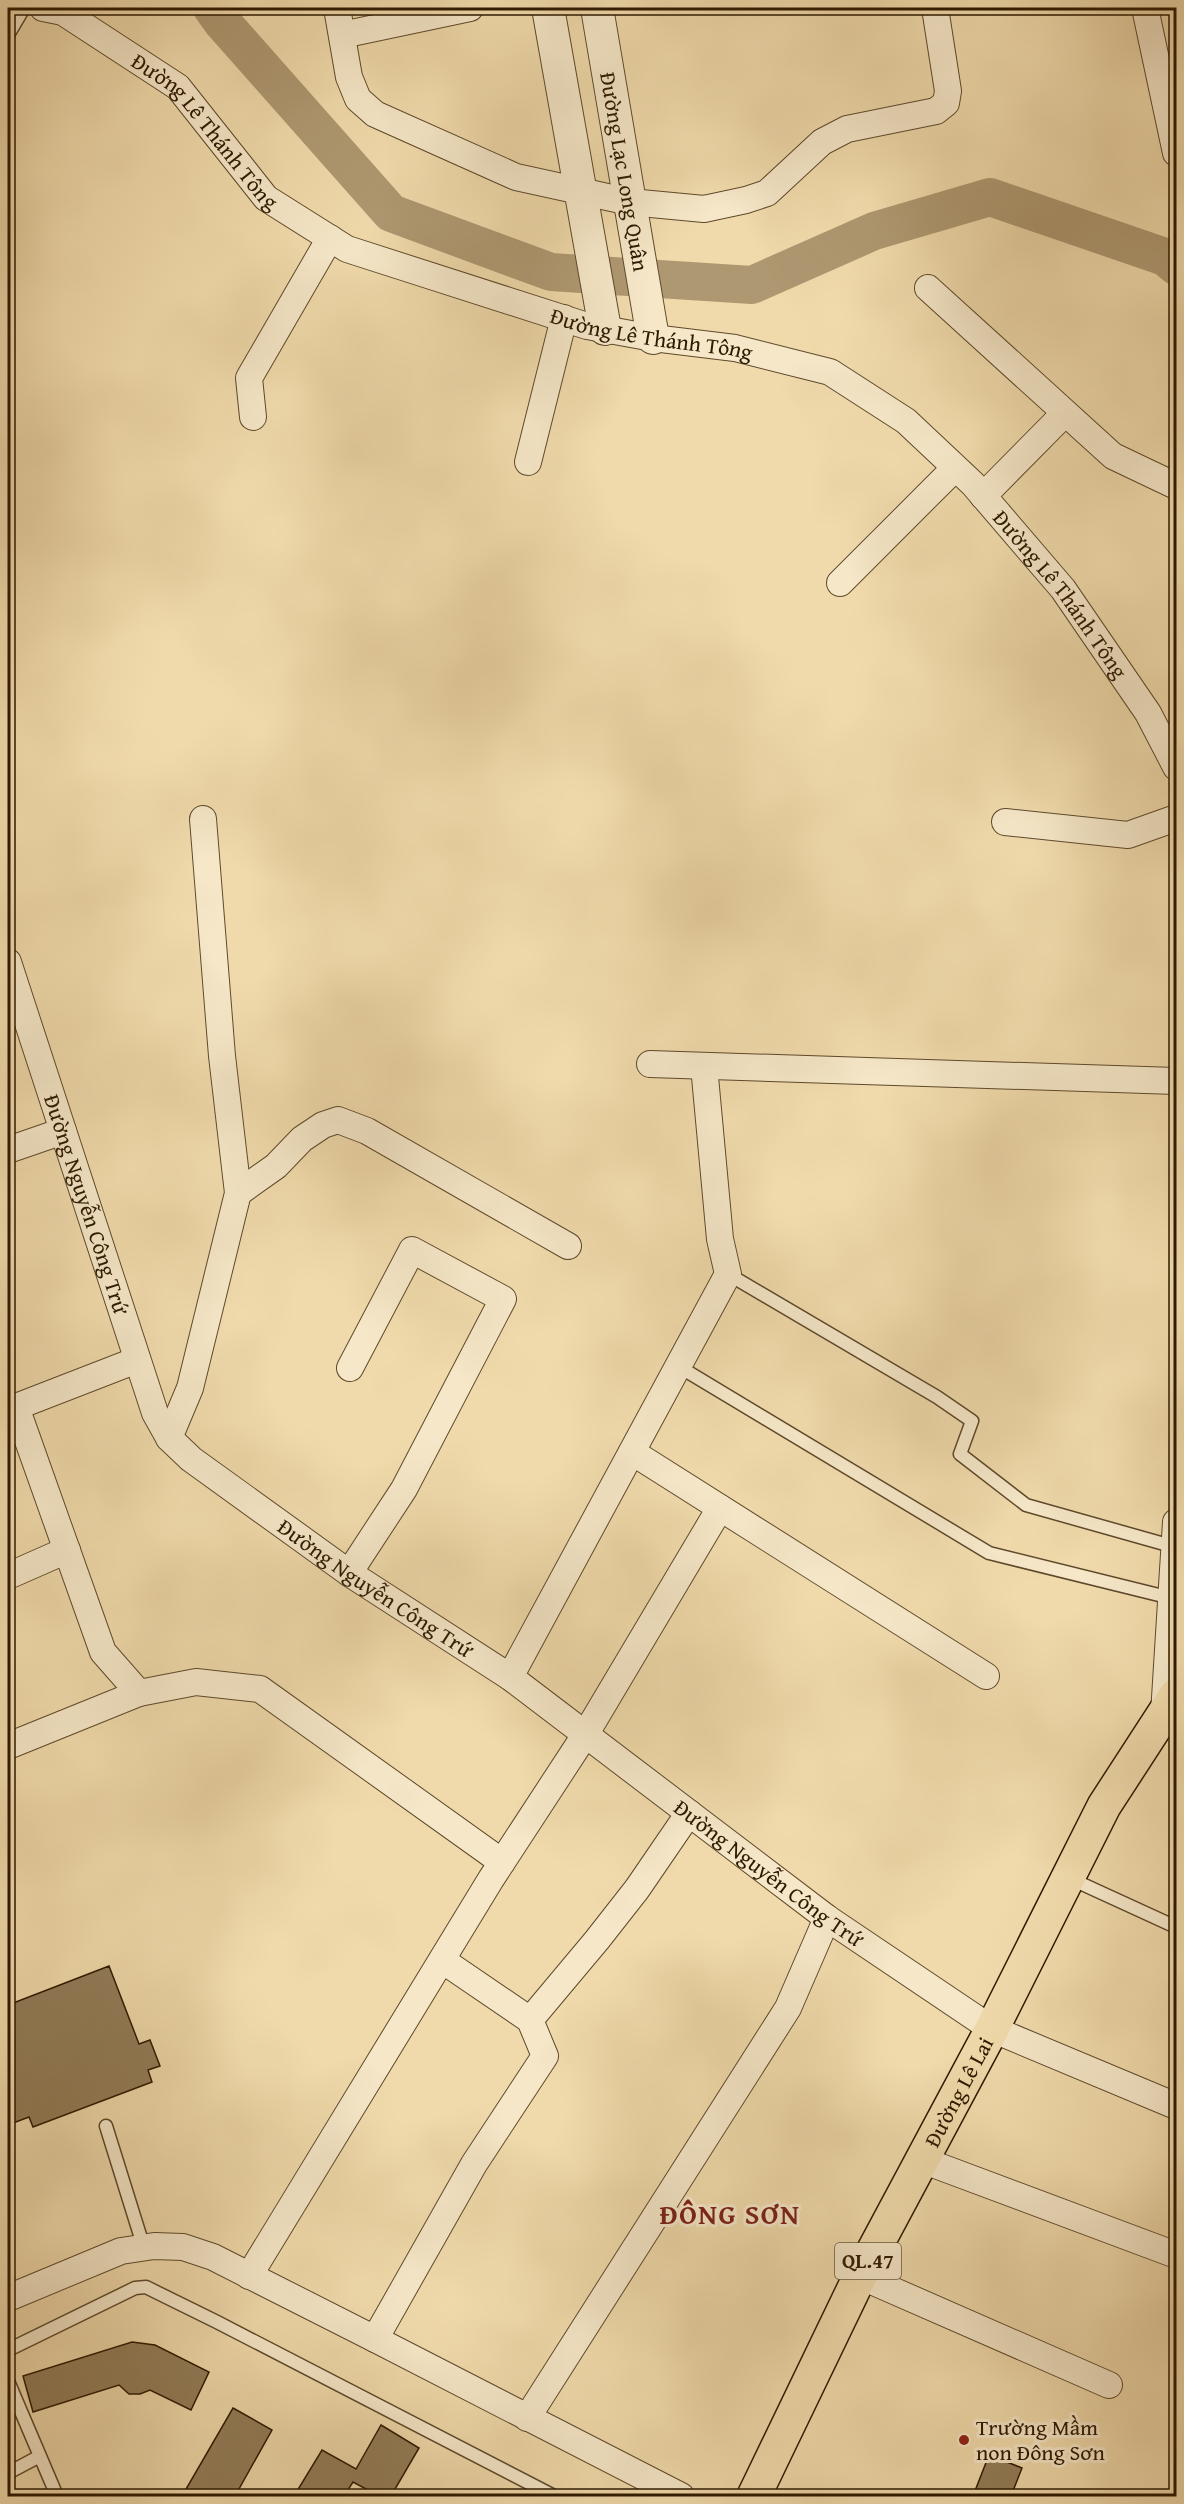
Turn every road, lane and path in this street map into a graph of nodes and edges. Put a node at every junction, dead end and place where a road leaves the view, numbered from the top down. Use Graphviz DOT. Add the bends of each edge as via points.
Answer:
graph roads {
  1 [pos="24,8"];
  2 [pos="43,8"];
  3 [pos="337,8"];
  4 [pos="470,8"];
  5 [pos="548,8"];
  6 [pos="597,8"];
  7 [pos="935,8"];
  8 [pos="1145,8"];
  9 [pos="8,35"];
  10 [pos="342,35"];
  11 [pos="1176,153"];
  12 [pos="582,193"];
  13 [pos="632,215"];
  14 [pos="330,238"];
  15 [pos="928,288"];
  16 [pos="564,318"];
  17 [pos="605,329"];
  18 [pos="654,338"];
  19 [pos="1065,414"];
  20 [pos="253,417"];
  21 [pos="528,462"];
  22 [pos="955,468"];
  23 [pos="1176,486"];
  24 [pos="983,496"];
  25 [pos="840,583"];
  26 [pos="1176,767"];
  27 [pos="1176,818"];
  28 [pos="202,819"];
  29 [pos="1005,822"];
  30 [pos="8,962"];
  31 [pos="650,1064"];
  32 [pos="704,1066"];
  33 [pos="1176,1081"];
  34 [pos="63,1131"];
  35 [pos="8,1150"];
  36 [pos="238,1193"];
  37 [pos="568,1246"];
  38 [pos="728,1274"];
  39 [pos="137,1360"];
  40 [pos="678,1366"];
  41 [pos="350,1368"];
  42 [pos="12,1409"];
  43 [pos="169,1438"];
  44 [pos="632,1452"];
  45 [pos="720,1508"];
  46 [pos="1176,1534"];
  47 [pos="67,1550"];
  48 [pos="350,1573"];
  49 [pos="8,1576"];
  50 [pos="1172,1598"];
  51 [pos="986,1676"];
  52 [pos="510,1677"];
  53 [pos="139,1693"];
  54 [pos="1170,1705"];
  55 [pos="585,1735"];
  56 [pos="8,1746"];
  57 [pos="689,1813"];
  58 [pos="502,1862"];
  59 [pos="1068,1877"];
  60 [pos="827,1918"];
  61 [pos="1176,1928"];
  62 [pos="442,1960"];
  63 [pos="530,2020"];
  64 [pos="992,2029"];
  65 [pos="1176,2106"];
  66 [pos="106,2126"];
  67 [pos="922,2160"];
  68 [pos="144,2248"];
  69 [pos="1176,2255"];
  70 [pos="249,2276"];
  71 [pos="860,2276"];
  72 [pos="8,2298"];
  73 [pos="375,2339"];
  74 [pos="8,2350"];
  75 [pos="8,2381"];
  76 [pos="1109,2385"];
  77 [pos="527,2418"];
  78 [pos="40,2456"];
  79 [pos="8,2473"];
  80 [pos="57,2496"];
  81 [pos="554,2496"];
  82 [pos="681,2496"];
  83 [pos="754,2496"];
  1 -- 9 [label="lane"];
  2 -- 14 [label="street, Đường Lê Thánh Tông" via="63,12 178,87 266,198"];
  3 -- 10 [label="street"];
  4 -- 10 [label="street"];
  5 -- 12 [label="street, Đường Lạc Long Quân"];
  6 -- 13 [label="street, Đường Lạc Long Quân"];
  7 -- 13 [label="street" via="948,91 946,103 936,111 847,129 822,142 767,193 704,209"];
  8 -- 11 [label="street"];
  10 -- 12 [label="street" via="358,99 375,114 516,177"];
  12 -- 13 [label="street"];
  12 -- 17 [label="street, Đường Lạc Long Quân"];
  13 -- 18 [label="street, Đường Lạc Long Quân"];
  14 -- 16 [label="street, Đường Lê Thánh Tông" via="347,249"];
  14 -- 20 [label="street" via="249,378"];
  15 -- 19 [label="street"];
  16 -- 17 [label="street, Đường Lê Thánh Tông"];
  16 -- 21 [label="street"];
  17 -- 18 [label="street, Đường Lê Thánh Tông"];
  18 -- 22 [label="street, Đường Lê Thánh Tông" via="735,348 830,372 906,421"];
  19 -- 23 [label="street" via="1113,456"];
  19 -- 24 [label="street"];
  22 -- 24 [label="street, Đường Lê Thánh Tông"];
  22 -- 25 [label="street"];
  24 -- 26 [label="street, Đường Lê Thánh Tông" via="1063,589 1148,713"];
  27 -- 29 [label="street" via="1128,835"];
  28 -- 36 [label="street"];
  30 -- 34 [label="street, Đường Nguyễn Công Trứ"];
  31 -- 32 [label="street"];
  32 -- 33 [label="street"];
  32 -- 38 [label="street" via="720,1239"];
  34 -- 35 [label="street"];
  34 -- 39 [label="street, Đường Nguyễn Công Trứ"];
  36 -- 37 [label="street" via="276,1166 302,1139 338,1120 367,1131"];
  36 -- 43 [label="street" via="190,1388"];
  38 -- 40 [label="street"];
  38 -- 46 [label="lane" via="972,1421 960,1454 1026,1506"];
  39 -- 42 [label="street"];
  39 -- 43 [label="street, Đường Nguyễn Công Trứ" via="155,1413"];
  40 -- 44 [label="street"];
  40 -- 50 [label="lane" via="989,1553"];
  41 -- 48 [label="street" via="412,1250 503,1299 404,1489"];
  42 -- 47 [label="street"];
  43 -- 48 [label="street, Đường Nguyễn Công Trứ" via="191,1459"];
  44 -- 45 [label="street"];
  44 -- 52 [label="street"];
  45 -- 51 [label="street"];
  45 -- 55 [label="street"];
  46 -- 50 [label="street"];
  47 -- 49 [label="street"];
  47 -- 53 [label="street" via="103,1652"];
  48 -- 52 [label="street, Đường Nguyễn Công Trứ"];
  50 -- 54 [label="street"];
  52 -- 55 [label="street, Đường Nguyễn Công Trứ"];
  53 -- 56 [label="street"];
  53 -- 58 [label="street" via="196,1683 260,1689"];
  54 -- 59 [label="highway, Đường Lê Lai / QL.47" via="1104,1806"];
  55 -- 57 [label="street, Đường Nguyễn Công Trứ"];
  55 -- 58 [label="street"];
  57 -- 60 [label="street, Đường Nguyễn Công Trứ"];
  57 -- 63 [label="street" via="637,1889"];
  58 -- 62 [label="street"];
  59 -- 61 [label="lane"];
  59 -- 64 [label="highway, Đường Lê Lai / QL.47"];
  60 -- 64 [label="street, Đường Nguyễn Công Trứ"];
  60 -- 77 [label="street" via="788,2008"];
  62 -- 63 [label="street"];
  62 -- 70 [label="street"];
  63 -- 73 [label="street" via="545,2056 474,2164"];
  64 -- 65 [label="street, Đường Nguyễn Công Trứ"];
  64 -- 67 [label="highway, Đường Lê Lai / QL.47"];
  66 -- 68 [label="lane"];
  67 -- 69 [label="street"];
  67 -- 71 [label="highway, Đường Lê Lai / QL.47"];
  68 -- 70 [label="street" via="183,2247"];
  68 -- 72 [label="street" via="121,2251"];
  70 -- 73 [label="street"];
  71 -- 76 [label="street"];
  71 -- 83 [label="highway, Đường Lê Lai / QL.47"];
  73 -- 77 [label="street"];
  74 -- 81 [label="lane" via="135,2288 146,2288"];
  75 -- 78 [label="lane"];
  77 -- 82 [label="street"];
  78 -- 79 [label="lane"];
  78 -- 80 [label="lane"];
}
